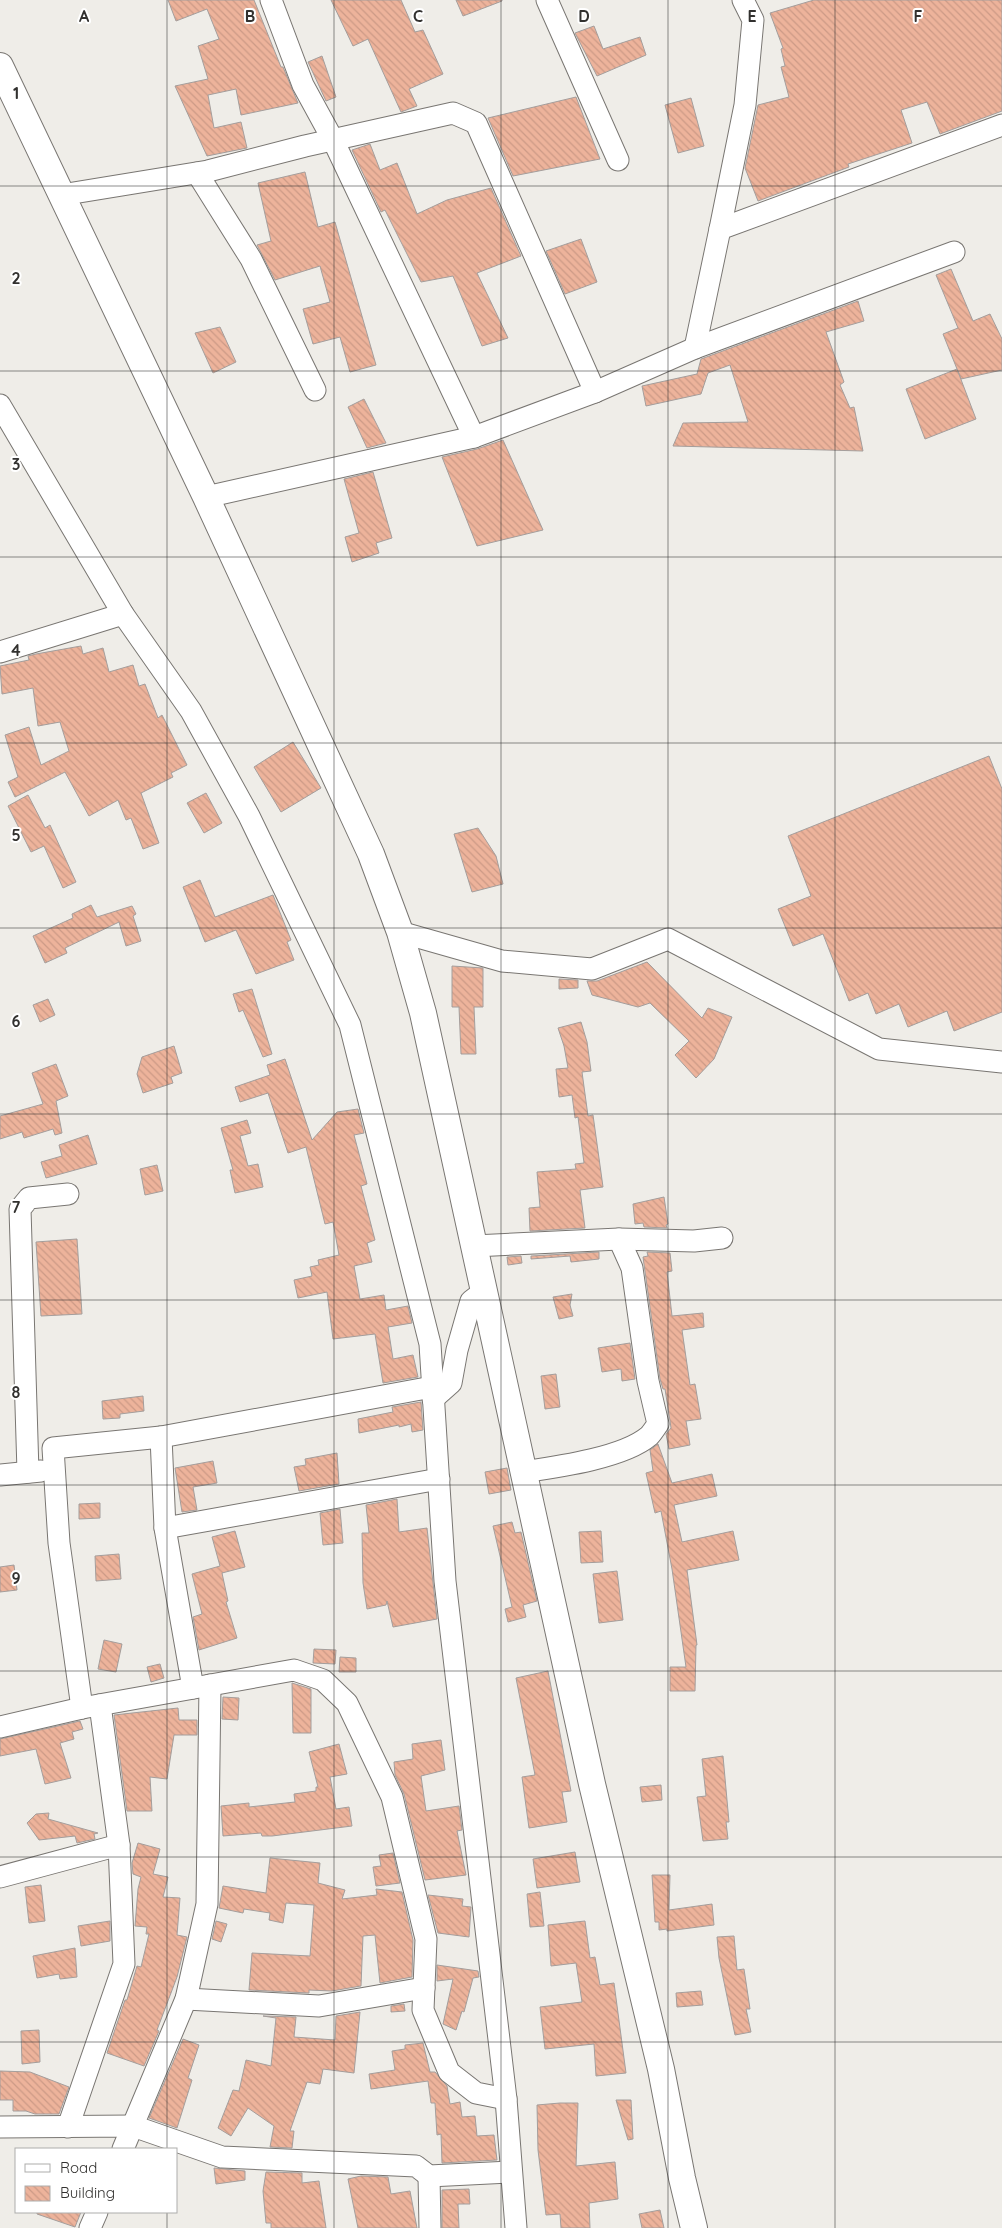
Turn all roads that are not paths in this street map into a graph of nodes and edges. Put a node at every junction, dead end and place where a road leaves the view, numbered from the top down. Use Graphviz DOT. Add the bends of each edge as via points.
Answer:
graph roads {
  1 [pos="271,0"];
  2 [pos="547,0"];
  3 [pos="743,0"];
  4 [pos="0,66"];
  5 [pos="1002,125"];
  6 [pos="333,140"];
  7 [pos="618,160"];
  8 [pos="197,173"];
  9 [pos="61,195"];
  10 [pos="720,229"];
  11 [pos="954,252"];
  12 [pos="695,348"];
  13 [pos="315,390"];
  14 [pos="595,392"];
  15 [pos="0,406"];
  16 [pos="474,437"];
  17 [pos="206,497"];
  18 [pos="123,614"];
  19 [pos="0,652"];
  20 [pos="400,932"];
  21 [pos="1002,1062"];
  22 [pos="68,1194"];
  23 [pos="722,1238"];
  24 [pos="619,1239"];
  25 [pos="474,1246"];
  26 [pos="484,1291"];
  27 [pos="433,1393"];
  28 [pos="161,1437"];
  29 [pos="54,1470"];
  30 [pos="28,1472"];
  31 [pos="523,1472"];
  32 [pos="0,1474"];
  33 [pos="438,1479"];
  34 [pos="165,1528"];
  35 [pos="202,1687"];
  36 [pos="91,1707"];
  37 [pos="0,1727"];
  38 [pos="119,1845"];
  39 [pos="0,1877"];
  40 [pos="424,1988"];
  41 [pos="186,1999"];
  42 [pos="506,2099"];
  43 [pos="133,2126"];
  44 [pos="0,2127"];
  45 [pos="68,2127"];
  46 [pos="123,2148"];
  47 [pos="511,2172"];
  48 [pos="429,2176"];
  49 [pos="97,2213"];
  50 [pos="90,2228"];
  51 [pos="430,2228"];
  52 [pos="516,2228"];
  53 [pos="694,2228"];
  1 -- 6 [label="street" via="303,85"];
  2 -- 7 [label="street"];
  3 -- 10 [label="street" via="754,20 745,105"];
  4 -- 9 [label="main road"];
  5 -- 10 [label="street"];
  6 -- 8 [label="street"];
  6 -- 14 [label="street" via="452,113 476,123"];
  6 -- 16 [label="street"];
  8 -- 9 [label="street"];
  8 -- 13 [label="street" via="251,259"];
  9 -- 17 [label="main road"];
  10 -- 12 [label="street"];
  11 -- 12 [label="street"];
  12 -- 14 [label="street"];
  14 -- 16 [label="street"];
  15 -- 18 [label="street"];
  16 -- 17 [label="street"];
  17 -- 20 [label="main road" via="371,854"];
  18 -- 19 [label="street"];
  18 -- 27 [label="street" via="195,719 249,816 350,1025 430,1344"];
  20 -- 21 [label="street" via="502,961 592,969 668,939 879,1049"];
  20 -- 25 [label="main road" via="423,1013"];
  22 -- 30 [label="street" via="29,1198 20,1209"];
  23 -- 24 [label="street" via="694,1241"];
  24 -- 25 [label="street"];
  24 -- 31 [label="street" via="632,1268 648,1381 658,1424 649,1436 628,1447 585,1462"];
  25 -- 26 [label="main road"];
  26 -- 27 [label="street" via="471,1302 451,1383"];
  26 -- 31 [label="main road"];
  27 -- 28 [label="street"];
  27 -- 33 [label="street"];
  28 -- 29 [label="street" via="53,1448"];
  28 -- 34 [label="street"];
  29 -- 30 [label="street"];
  29 -- 36 [label="street" via="59,1543"];
  30 -- 32 [label="street"];
  31 -- 53 [label="main road" via="592,1784 661,2069"];
  33 -- 34 [label="street"];
  33 -- 42 [label="street" via="445,1581"];
  34 -- 35 [label="street"];
  35 -- 36 [label="street"];
  35 -- 40 [label="street" via="294,1670 323,1680 347,1703 392,1797 426,1939"];
  35 -- 41 [label="street" via="207,1904"];
  36 -- 37 [label="street"];
  36 -- 38 [label="street"];
  38 -- 39 [label="street"];
  38 -- 45 [label="street" via="124,1964"];
  40 -- 41 [label="street" via="319,2006"];
  40 -- 42 [label="street" via="423,2010 449,2072 476,2093"];
  41 -- 43 [label="street"];
  42 -- 47 [label="street"];
  43 -- 45 [label="street"];
  43 -- 46 [label="street"];
  43 -- 48 [label="street" via="222,2157 416,2166"];
  44 -- 45 [label="street"];
  47 -- 48 [label="street"];
  47 -- 52 [label="street"];
  48 -- 51 [label="street"];
  49 -- 50 [label="street"];
}
